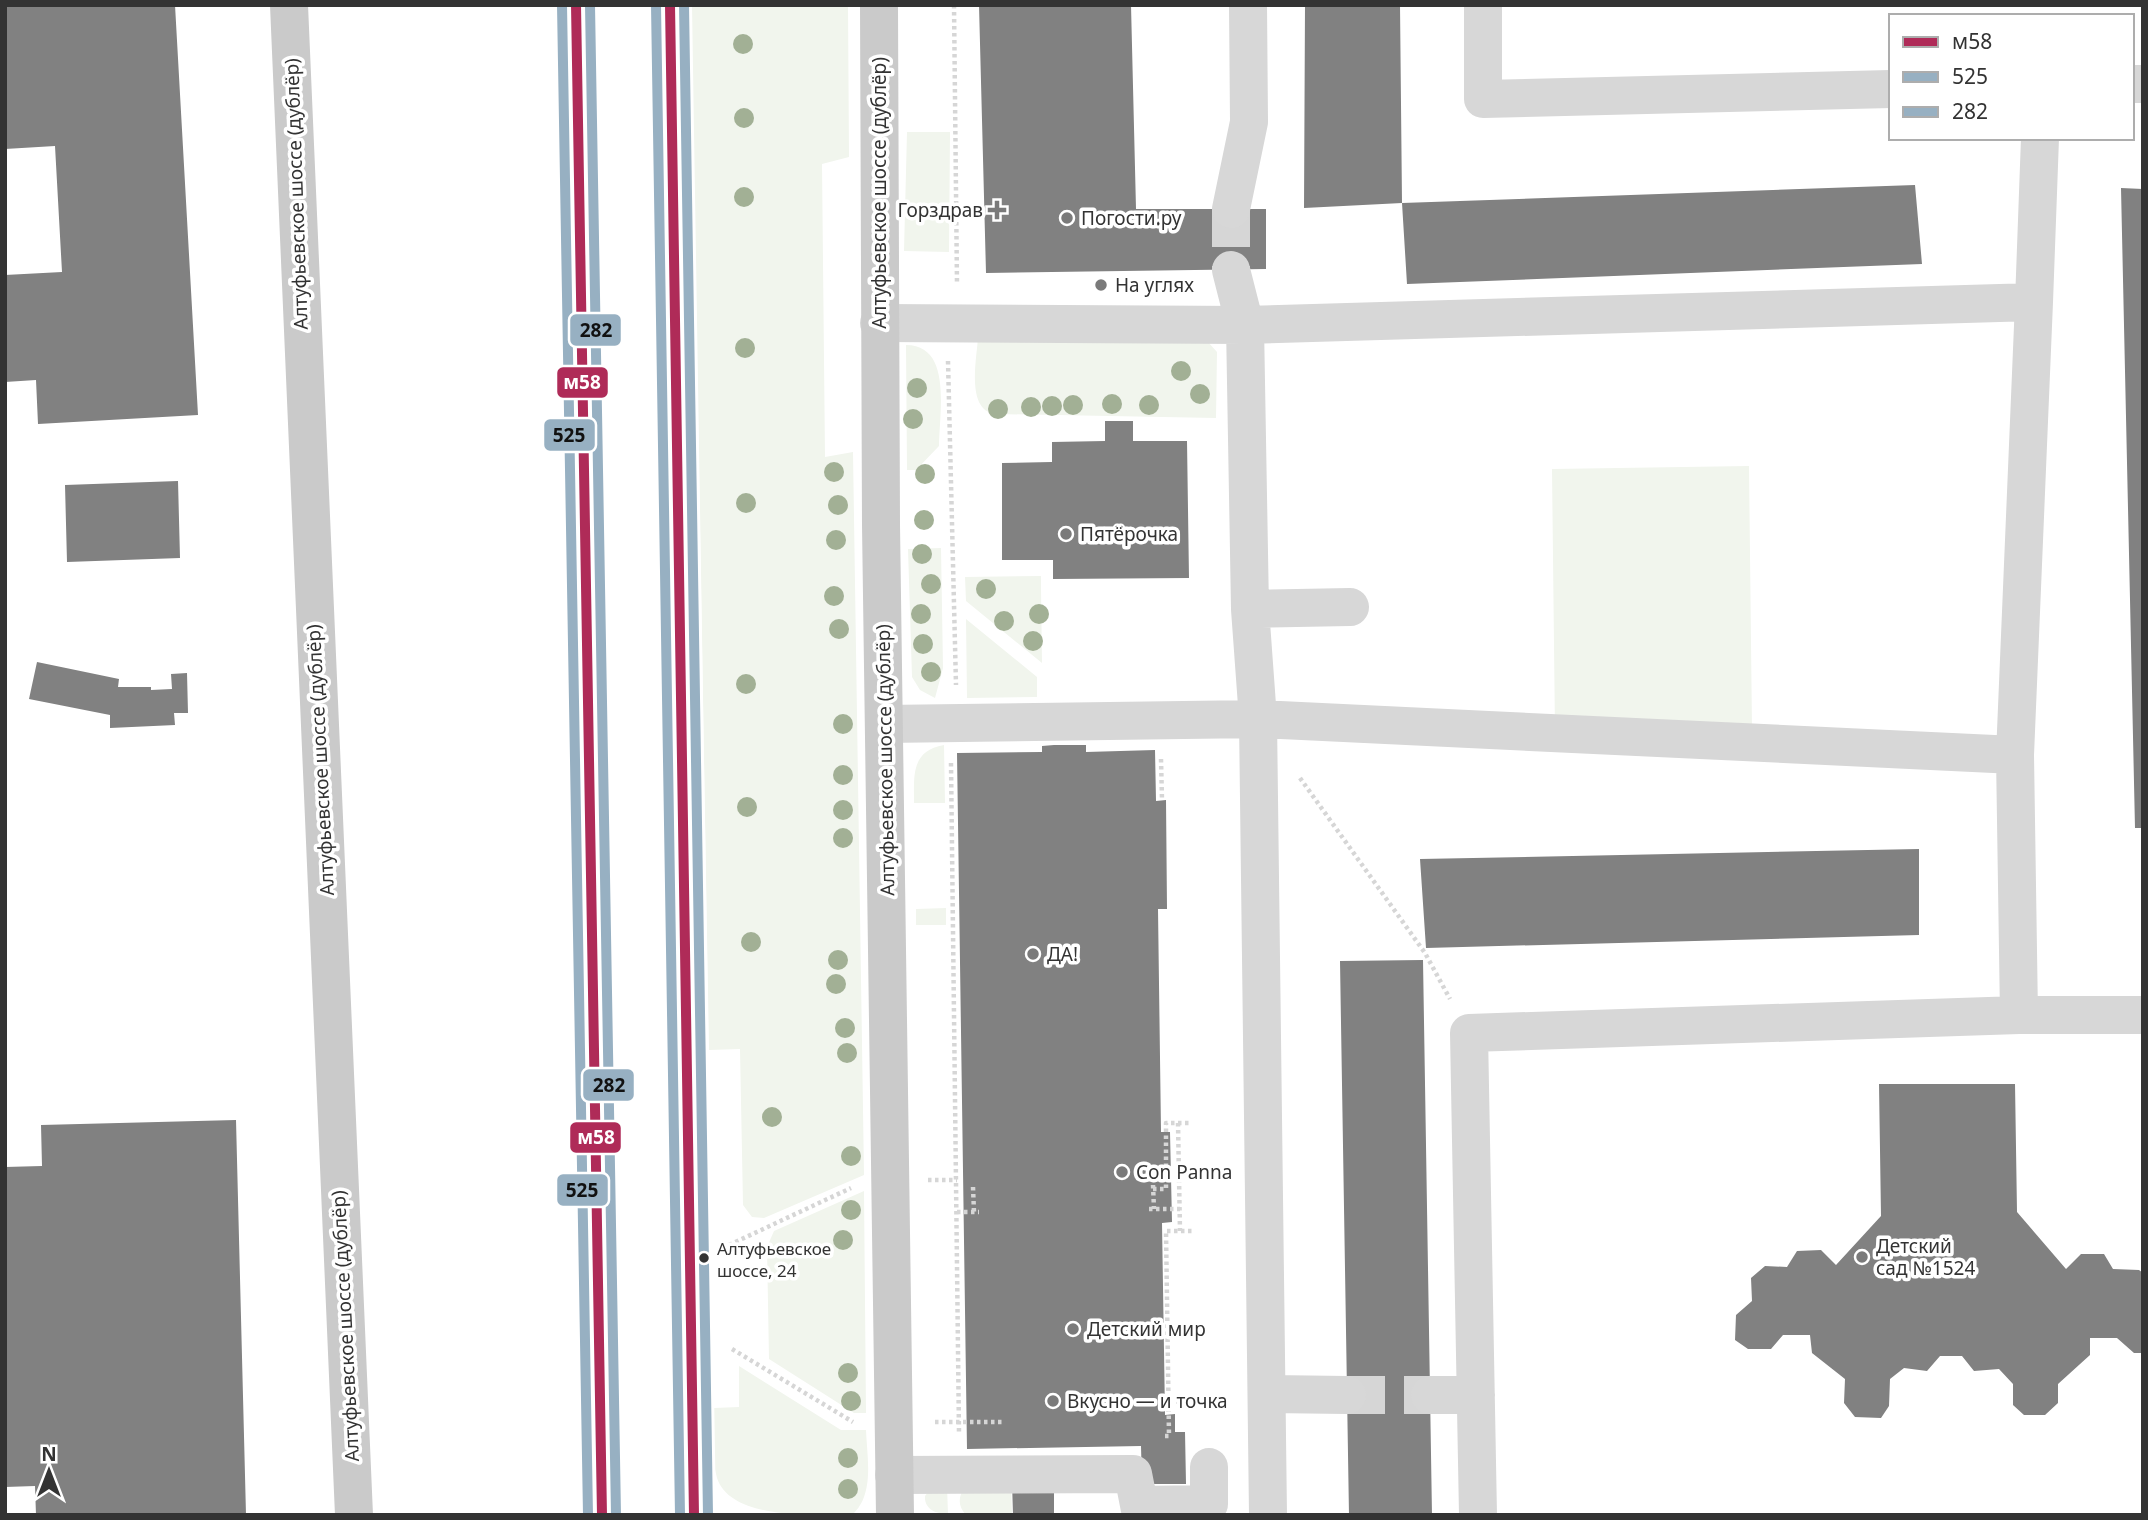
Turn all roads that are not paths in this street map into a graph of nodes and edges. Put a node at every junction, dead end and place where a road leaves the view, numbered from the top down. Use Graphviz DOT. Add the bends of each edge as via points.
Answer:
graph roads {
  1 [pos="289,5"];
  2 [pos="576,5"];
  3 [pos="670,5"];
  4 [pos="879,5"];
  5 [pos="1248,5"];
  6 [pos="1483,5"];
  7 [pos="1889,89"];
  8 [pos="2040,140"];
  9 [pos="1231,209"];
  10 [pos="1231,270"];
  11 [pos="2034,302"];
  12 [pos="879,323"];
  13 [pos="1245,325"];
  14 [pos="1350,607"];
  15 [pos="1250,609"];
  16 [pos="1258,719"];
  17 [pos="884,724"];
  18 [pos="2015,754"];
  19 [pos="2019,1015"];
  20 [pos="2143,1015"];
  21 [pos="1268,1394"];
  22 [pos="1347,1395"];
  23 [pos="1430,1395"];
  24 [pos="1476,1395"];
  25 [pos="1209,1467"];
  26 [pos="894,1475"];
  27 [pos="1141,1510"];
  28 [pos="354,1515"];
  29 [pos="602,1515"];
  30 [pos="694,1515"];
  31 [pos="895,1515"];
  32 [pos="1268,1515"];
  33 [pos="1478,1515"];
  1 -- 28 [label="main road, Алтуфьевское шоссе (дублёр)"];
  2 -- 29 [label="main road"];
  3 -- 30 [label="main road"];
  4 -- 12 [label="main road, Алтуфьевское шоссе (дублёр)"];
  5 -- 9 [label="lane" via="1249,122"];
  6 -- 7 [label="lane" via="1483,99"];
  8 -- 11 [label="lane"];
  10 -- 13 [label="lane"];
  11 -- 13 [label="lane"];
  11 -- 18 [label="lane"];
  12 -- 13 [label="lane"];
  12 -- 17 [label="main road, Алтуфьевское шоссе (дублёр)"];
  13 -- 15 [label="lane"];
  14 -- 15 [label="lane"];
  15 -- 16 [label="lane"];
  16 -- 17 [label="lane"];
  16 -- 18 [label="lane"];
  16 -- 21 [label="lane"];
  17 -- 26 [label="main road, Алтуфьевское шоссе (дублёр)"];
  18 -- 19 [label="lane"];
  19 -- 20 [label="lane"];
  19 -- 24 [label="lane" via="1469,1033"];
  21 -- 22 [label="lane"];
  21 -- 32 [label="lane"];
  23 -- 24 [label="lane"];
  24 -- 33 [label="lane"];
  25 -- 27 [label="lane" via="1209,1504"];
  26 -- 27 [label="lane" via="1133,1474"];
  26 -- 31 [label="main road, Алтуфьевское шоссе (дублёр)"];
}
